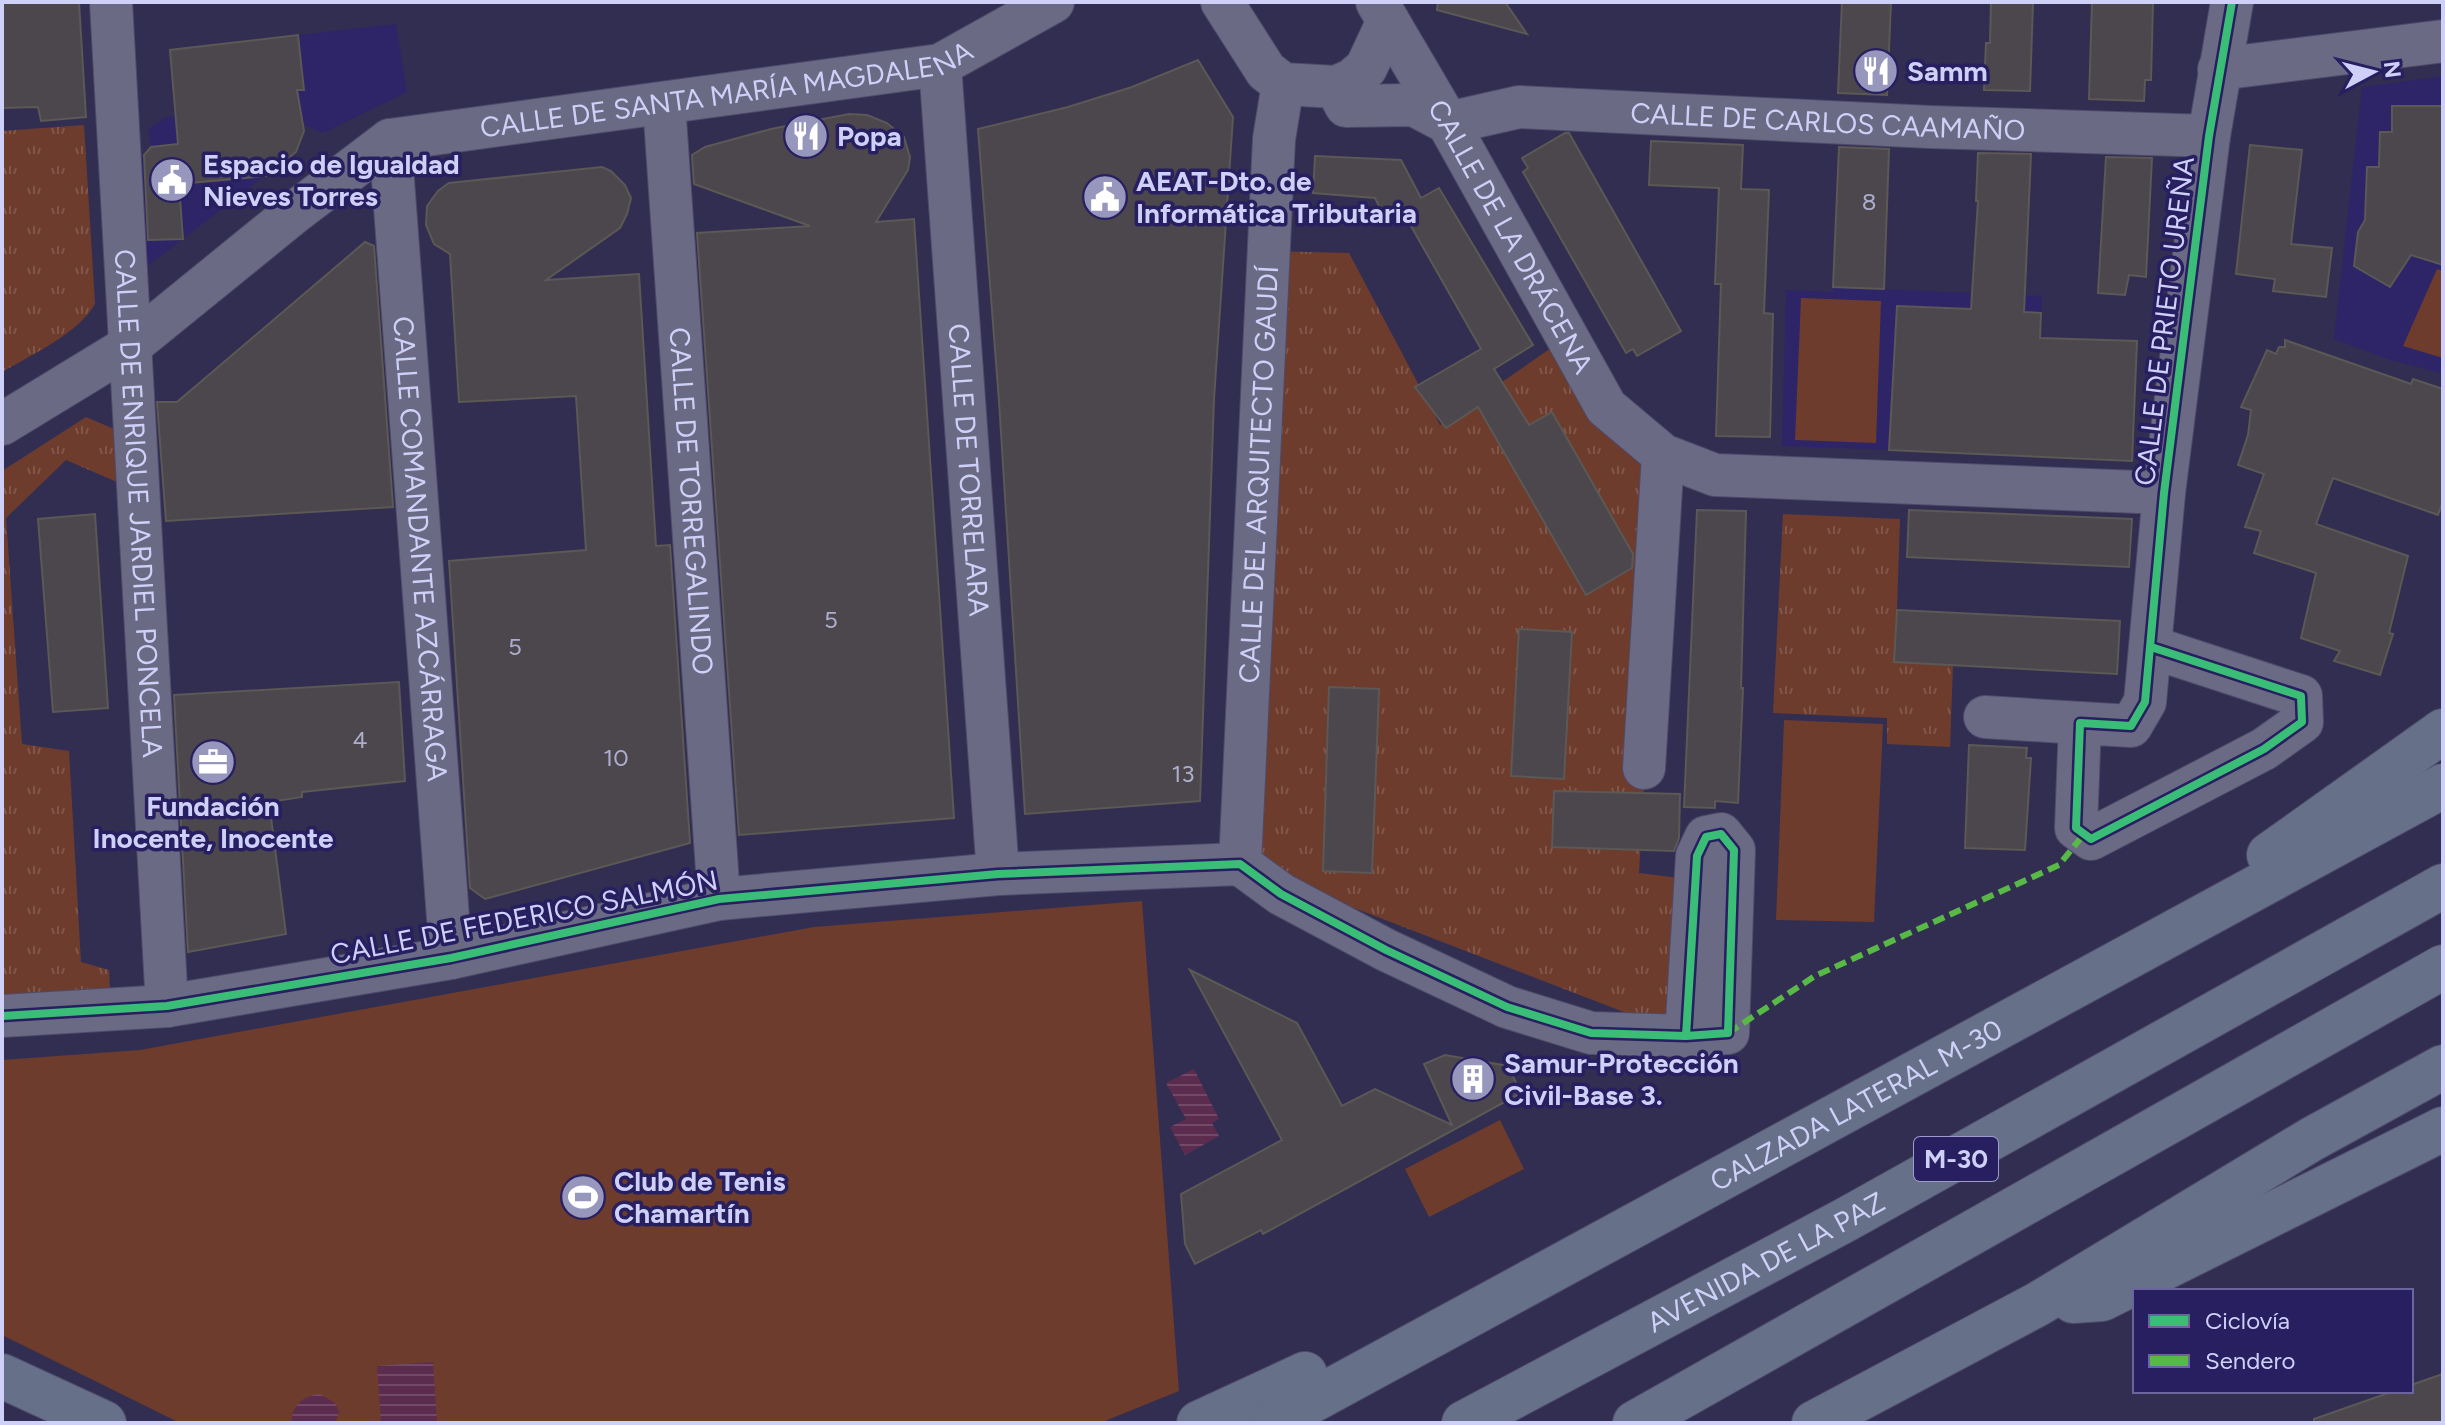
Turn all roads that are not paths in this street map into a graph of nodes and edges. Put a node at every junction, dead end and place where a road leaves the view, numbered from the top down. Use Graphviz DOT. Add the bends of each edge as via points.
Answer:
graph roads {
  1 [pos="111,2"];
  2 [pos="1053,2"];
  3 [pos="1222,2"];
  4 [pos="2232,2"];
  5 [pos="1382,12"];
  6 [pos="2443,41"];
  7 [pos="940,65"];
  8 [pos="2219,69"];
  9 [pos="1283,84"];
  10 [pos="1336,87"];
  11 [pos="664,104"];
  12 [pos="1448,123"];
  13 [pos="2209,136"];
  14 [pos="390,140"];
  15 [pos="130,346"];
  16 [pos="2,424"];
  17 [pos="1663,455"];
  18 [pos="2164,493"];
  19 [pos="2151,647"];
  20 [pos="1985,717"];
  21 [pos="2080,723"];
  22 [pos="2443,731"];
  23 [pos="1644,768"];
  24 [pos="2443,786"];
  25 [pos="1240,864"];
  26 [pos="998,874"];
  27 [pos="2443,886"];
  28 [pos="719,899"];
  29 [pos="451,958"];
  30 [pos="2443,967"];
  31 [pos="2110,969"];
  32 [pos="167,1006"];
  33 [pos="2,1016"];
  34 [pos="1686,1036"];
  35 [pos="2443,1067"];
  36 [pos="2443,1129"];
  37 [pos="2038,1304"];
  38 [pos="1448,1327"];
  39 [pos="2,1376"];
  40 [pos="104,1423"];
  41 [pos="1199,1423"];
  42 [pos="1271,1423"];
  43 [pos="1464,1423"];
  44 [pos="1635,1423"];
  45 [pos="1814,1423"];
  1 -- 15 [label="street, CALLE DE ENRIQUE JARDIEL PONCELA"];
  2 -- 7 [label="street, CALLE DE SANTA MARÍA MAGDALENA"];
  3 -- 9 [label="street" via="1266,71"];
  4 -- 8 [label="street, CALLE DE PRIETO UREÑA"];
  5 -- 10 [label="street" via="1366,68"];
  5 -- 12 [label="street, CALLE DE LA DRÁCENA"];
  6 -- 8 [label="street"];
  7 -- 11 [label="street, CALLE DE SANTA MARÍA MAGDALENA"];
  7 -- 26 [label="street, CALLE DE TORRELARA"];
  8 -- 13 [label="street, CALLE DE PRIETO UREÑA"];
  9 -- 10 [label="street"];
  9 -- 25 [label="street, CALLE DEL ARQUITECTO GAUDÍ" via="1274,139"];
  10 -- 12 [label="street" via="1346,106 1414,105"];
  11 -- 14 [label="street, CALLE DE SANTA MARÍA MAGDALENA"];
  11 -- 28 [label="street, CALLE DE TORREGALINDO"];
  12 -- 13 [label="street, CALLE DE CARLOS CAAMAÑO" via="1519,107"];
  12 -- 17 [label="street, CALLE DE LA DRÁCENA" via="1606,407"];
  13 -- 18 [label="street, CALLE DE PRIETO UREÑA"];
  14 -- 15 [label="street, CALLE DE SANTA MARÍA MAGDALENA"];
  14 -- 29 [label="street, CALLE COMANDANTE AZCÁRRAGA"];
  15 -- 16 [label="street, CALLE DE SANTA MARÍA MAGDALENA"];
  15 -- 32 [label="street, CALLE DE ENRIQUE JARDIEL PONCELA"];
  17 -- 18 [label="street, CALLE DE LA DRÁCENA" via="1715,475"];
  17 -- 23 [label="street"];
  18 -- 19 [label="street, CALLE DE PRIETO UREÑA"];
  19 -- 21 [label="street, CALLE DE PRIETO UREÑA" via="2145,702 2131,726"];
  19 -- 21 [label="street" via="2301,696 2302,722 2264,749 2091,839 2076,828"];
  20 -- 21 [label="street, CALLE DE PRIETO UREÑA"];
  22 -- 31 [label="highway"];
  24 -- 31 [label="highway, CALZADA LATERAL M-30"];
  25 -- 26 [label="street, CALLE DE FEDERICO SALMÓN"];
  25 -- 34 [label="street" via="1281,894 1507,1007 1591,1033"];
  26 -- 28 [label="street, CALLE DE FEDERICO SALMÓN"];
  27 -- 43 [label="highway, AVENIDA DE LA PAZ / M-30" via="1847,1219"];
  28 -- 29 [label="street, CALLE DE FEDERICO SALMÓN"];
  29 -- 32 [label="street, CALLE DE FEDERICO SALMÓN"];
  30 -- 44 [label="highway, M-30"];
  31 -- 38 [label="highway, CALZADA LATERAL M-30"];
  32 -- 33 [label="street, CALLE DE FEDERICO SALMÓN"];
  34 -- 34 [label="street" via="1697,856 1706,837 1721,834 1734,850 1728,1033"];
  35 -- 37 [label="highway" via="2312,1139"];
  36 -- 37 [label="highway" via="2102,1299"];
  37 -- 45 [label="highway"];
  38 -- 41 [label="highway" via="1334,1360"];
  38 -- 42 [label="highway, CALZADA LATERAL M-30"];
  39 -- 40 [label="highway"];
}
